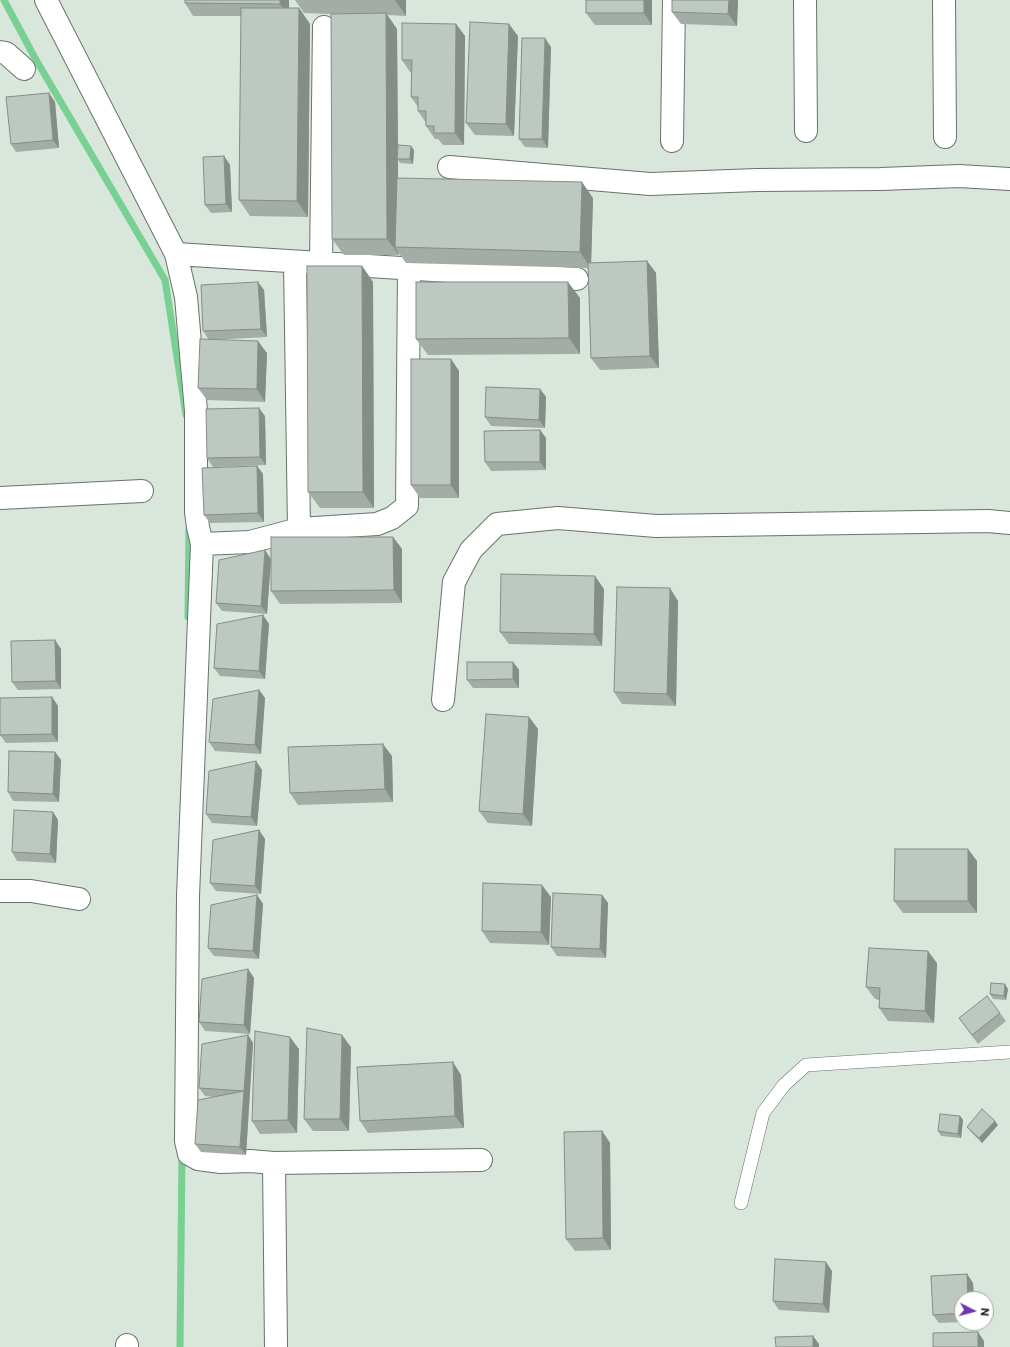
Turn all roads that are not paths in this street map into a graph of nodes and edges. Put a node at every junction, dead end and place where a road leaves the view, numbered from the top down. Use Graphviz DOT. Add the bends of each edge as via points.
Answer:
graph roads {
  1 [pos="46,0"];
  2 [pos="674,0"];
  3 [pos="805,0"];
  4 [pos="944,0"];
  5 [pos="324,27"];
  6 [pos="0,52"];
  7 [pos="24,69"];
  8 [pos="806,131"];
  9 [pos="945,137"];
  10 [pos="672,141"];
  11 [pos="449,167"];
  12 [pos="1010,179"];
  13 [pos="176,254"];
  14 [pos="295,262"];
  15 [pos="321,263"];
  16 [pos="409,268"];
  17 [pos="577,279"];
  18 [pos="142,491"];
  19 [pos="0,498"];
  20 [pos="1010,523"];
  21 [pos="299,529"];
  22 [pos="202,544"];
  23 [pos="443,700"];
  24 [pos="0,891"];
  25 [pos="79,899"];
  26 [pos="1010,1052"];
  27 [pos="481,1160"];
  28 [pos="274,1163"];
  29 [pos="741,1203"];
  30 [pos="276,1347"];
  1 -- 13 [label="street"];
  2 -- 10 [label="street"];
  3 -- 8 [label="street"];
  4 -- 9 [label="street"];
  5 -- 15 [label="street"];
  6 -- 7 [label="street" via="6,53"];
  11 -- 12 [label="street" via="650,184 959,176"];
  13 -- 14 [label="street"];
  13 -- 22 [label="street" via="186,297 196,411 196,512"];
  14 -- 15 [label="street"];
  14 -- 21 [label="street"];
  15 -- 16 [label="street"];
  16 -- 17 [label="street"];
  16 -- 21 [label="street" via="407,506 392,518 377,524"];
  18 -- 19 [label="street"];
  20 -- 23 [label="street" via="988,521 656,526 558,518 497,524 471,550 454,582"];
  21 -- 22 [label="street" via="250,542"];
  22 -- 28 [label="street" via="188,896 186,1140 189,1154 198,1159"];
  24 -- 25 [label="street" via="31,890"];
  26 -- 29 [label="lane" via="806,1065 784,1085 763,1113"];
  27 -- 28 [label="street"];
  28 -- 30 [label="street"];
}
